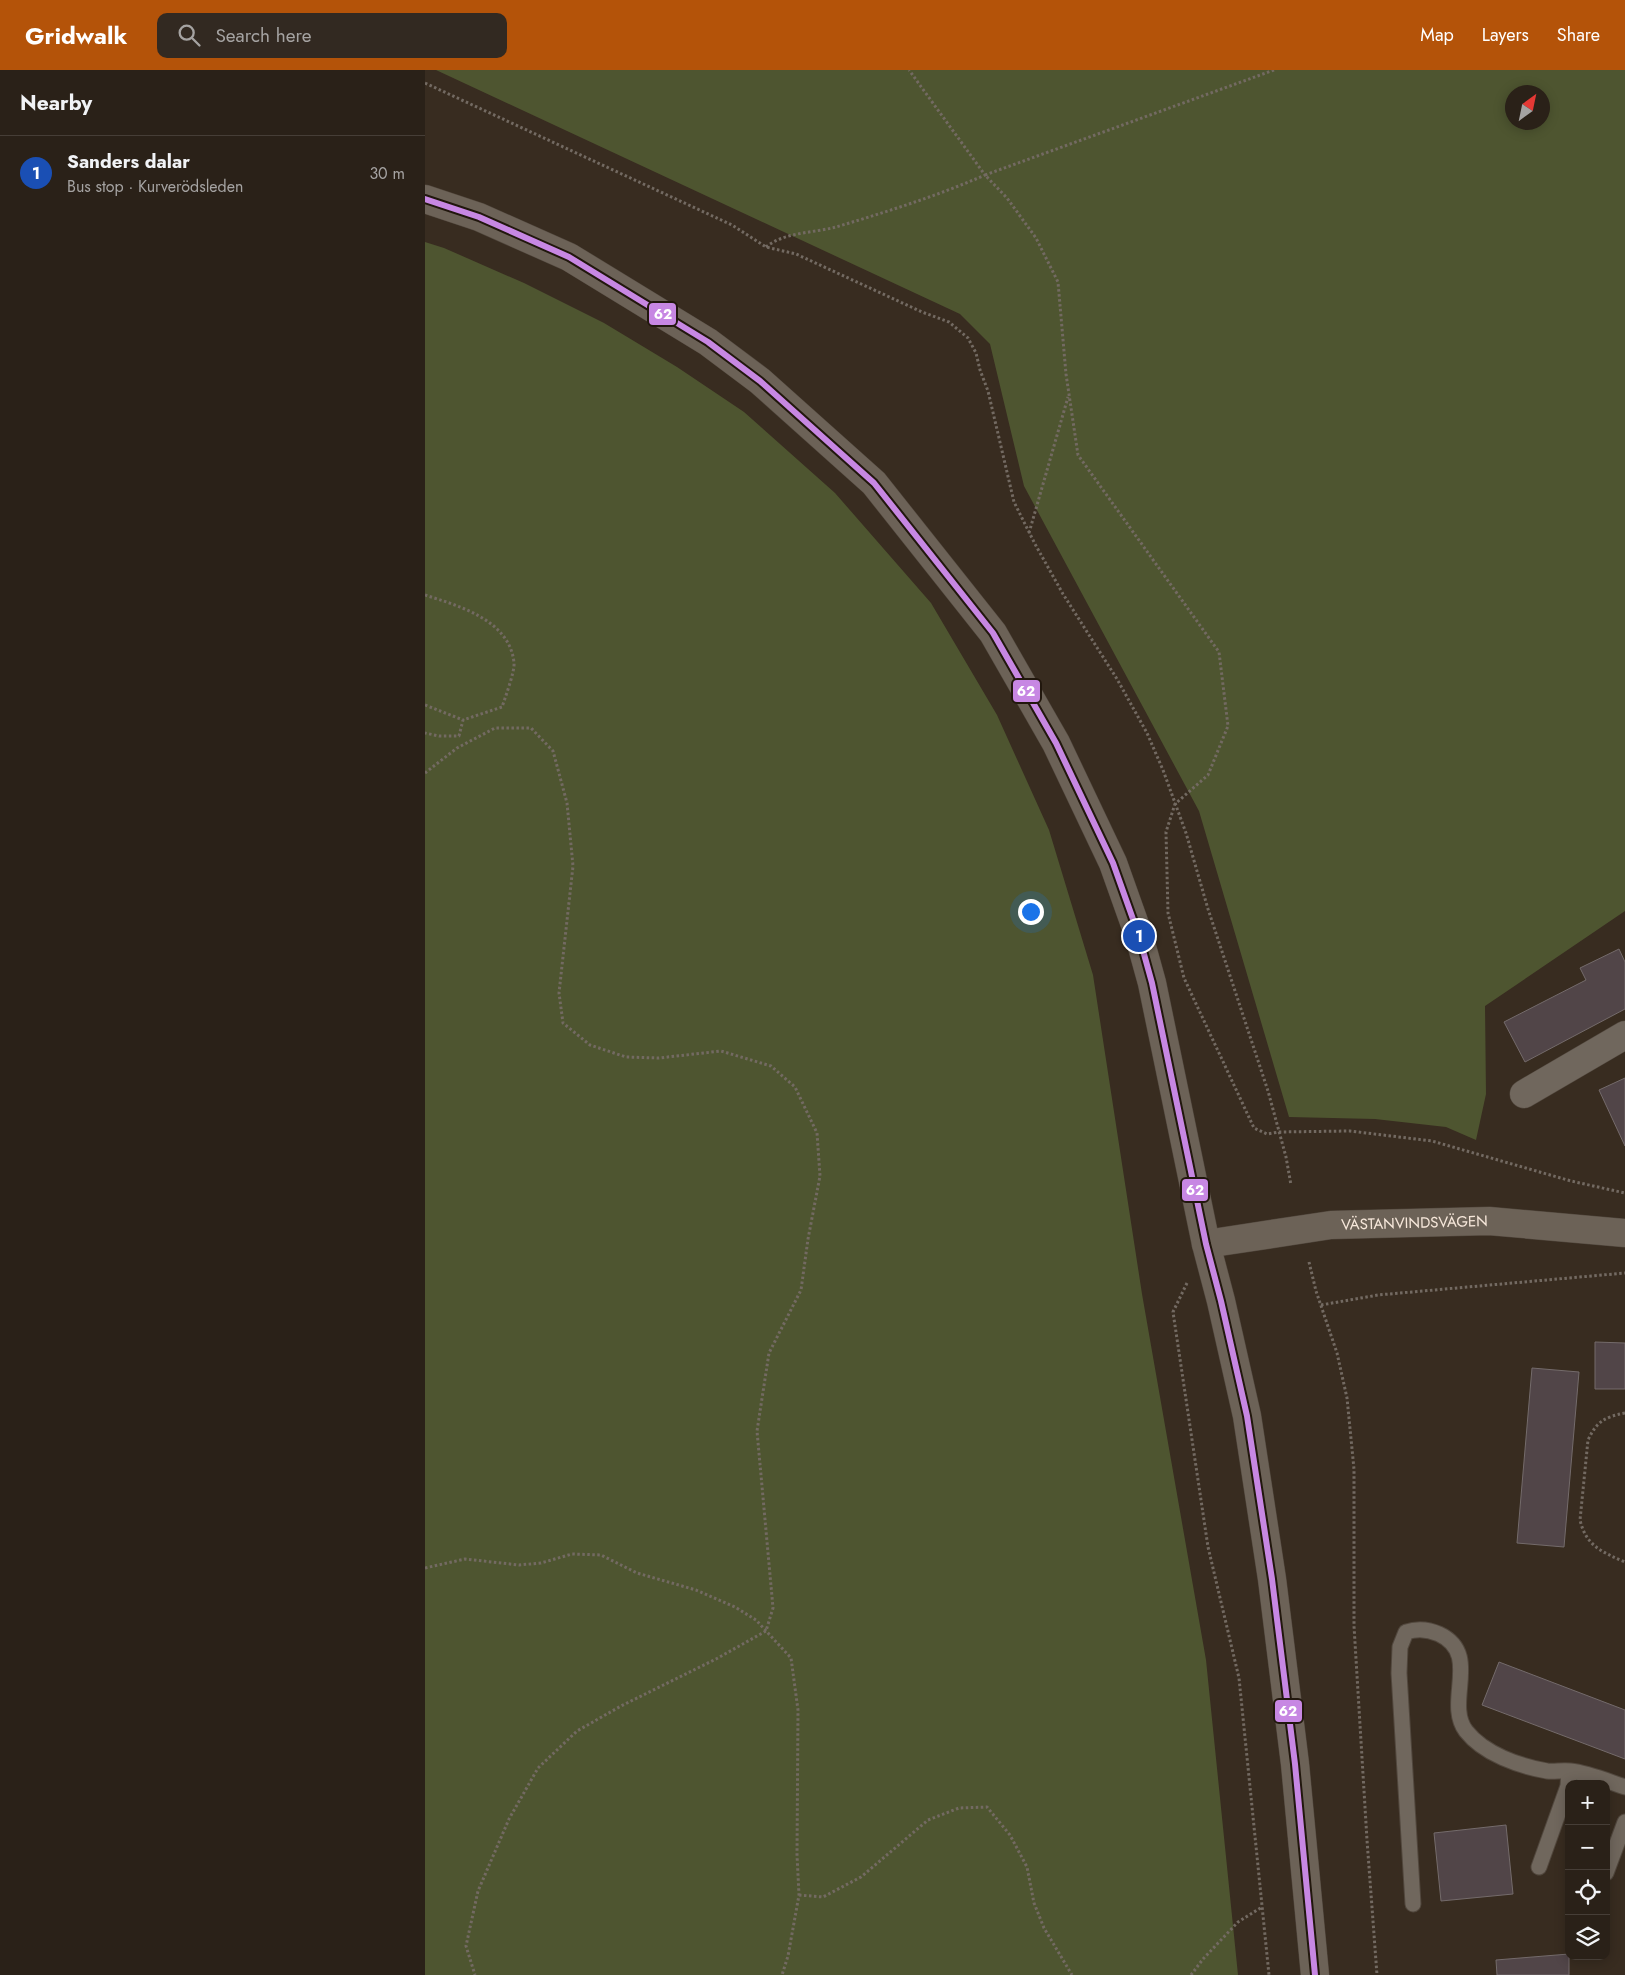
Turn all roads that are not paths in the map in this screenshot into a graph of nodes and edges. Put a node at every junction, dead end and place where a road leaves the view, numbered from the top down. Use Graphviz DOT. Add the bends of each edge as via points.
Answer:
graph roads {
  1 [pos="425,199"];
  2 [pos="1625,1035"];
  3 [pos="1525,1094"];
  4 [pos="1625,1233"];
  5 [pos="1206,1244"];
  6 [pos="1569,1771"];
  7 [pos="1625,1787"];
  8 [pos="1625,1822"];
  9 [pos="1539,1867"];
  10 [pos="1607,1870"];
  11 [pos="1413,1904"];
  12 [pos="1315,1975"];
  1 -- 5 [label="main road" via="479,217 569,257 709,342 760,381 874,483 993,633 1060,752 1113,864 1139,936"];
  2 -- 3 [label="street"];
  4 -- 5 [label="main road, VÄSTANVINDSVÄGEN" via="1489,1221 1341,1225"];
  5 -- 12 [label="main road" via="1247,1416 1272,1579 1295,1764"];
  6 -- 7 [label="lane"];
  6 -- 9 [label="lane" via="1568,1786"];
  6 -- 11 [label="lane" via="1548,1771 1521,1765 1476,1741 1465,1730 1459,1716 1461,1656 1452,1643 1430,1630 1406,1632 1400,1647 1399,1672"];
  8 -- 10 [label="lane"];
}
